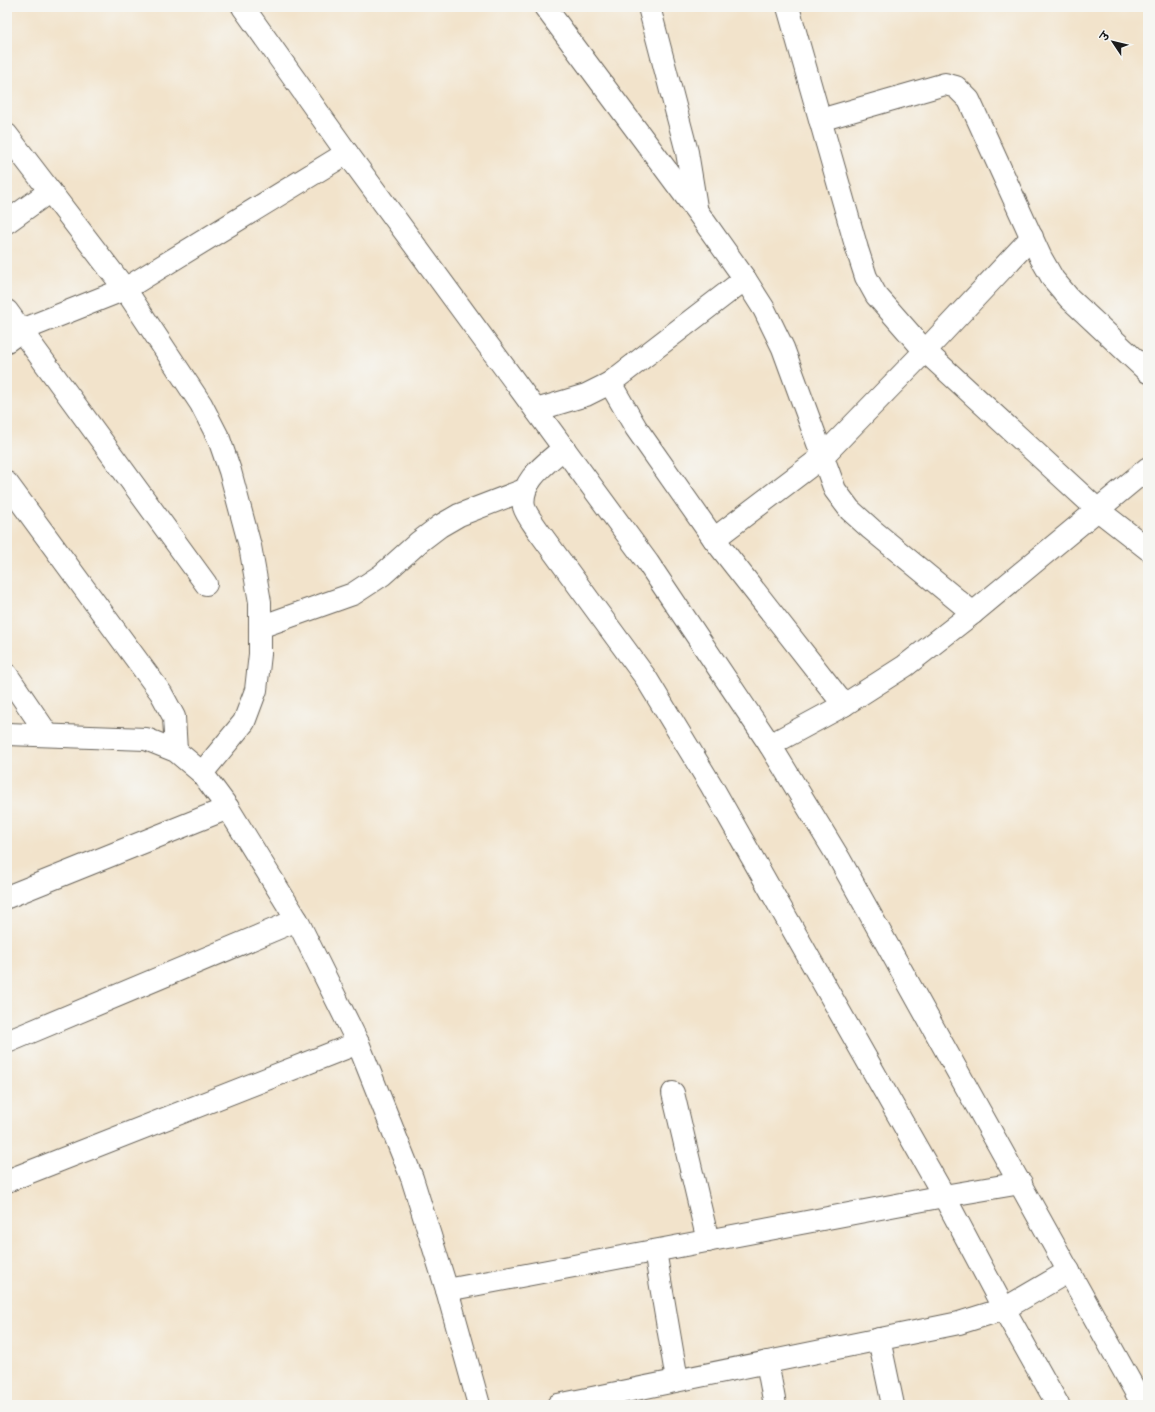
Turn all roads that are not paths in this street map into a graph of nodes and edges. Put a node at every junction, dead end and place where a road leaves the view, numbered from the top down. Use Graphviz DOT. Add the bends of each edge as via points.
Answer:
graph roads {
  1 [pos="243,7"];
  2 [pos="545,7"];
  3 [pos="649,7"];
  4 [pos="788,7"];
  5 [pos="820,120"];
  6 [pos="7,135"];
  7 [pos="347,153"];
  8 [pos="50,191"];
  9 [pos="696,210"];
  10 [pos="7,222"];
  11 [pos="1032,237"];
  12 [pos="745,279"];
  13 [pos="125,289"];
  14 [pos="7,311"];
  15 [pos="14,336"];
  16 [pos="925,351"];
  17 [pos="1148,372"];
  18 [pos="610,383"];
  19 [pos="536,410"];
  20 [pos="564,448"];
  21 [pos="822,457"];
  22 [pos="1148,468"];
  23 [pos="7,483"];
  24 [pos="524,490"];
  25 [pos="1098,510"];
  26 [pos="714,539"];
  27 [pos="1148,549"];
  28 [pos="206,584"];
  29 [pos="973,613"];
  30 [pos="260,627"];
  31 [pos="7,675"];
  32 [pos="844,705"];
  33 [pos="7,734"];
  34 [pos="48,735"];
  35 [pos="770,745"];
  36 [pos="176,751"];
  37 [pos="202,773"];
  38 [pos="228,808"];
  39 [pos="7,897"];
  40 [pos="297,920"];
  41 [pos="7,1042"];
  42 [pos="358,1043"];
  43 [pos="673,1093"];
  44 [pos="7,1181"];
  45 [pos="1021,1183"];
  46 [pos="944,1196"];
  47 [pos="708,1242"];
  48 [pos="655,1251"];
  49 [pos="1070,1271"];
  50 [pos="447,1290"];
  51 [pos="1004,1309"];
  52 [pos="879,1339"];
  53 [pos="767,1362"];
  54 [pos="677,1380"];
  55 [pos="647,1396"];
  56 [pos="479,1405"];
  57 [pos="558,1405"];
  58 [pos="775,1405"];
  59 [pos="893,1405"];
  60 [pos="1058,1405"];
  61 [pos="1144,1405"];
  1 -- 7 [label="street"];
  2 -- 9 [label="street"];
  3 -- 9 [label="street" via="688,152"];
  4 -- 5 [label="street"];
  5 -- 11 [label="street" via="945,84 956,87 969,100"];
  5 -- 16 [label="street" via="866,277 876,295"];
  6 -- 8 [label="street"];
  7 -- 13 [label="street"];
  7 -- 19 [label="street"];
  8 -- 10 [label="street"];
  8 -- 13 [label="street"];
  9 -- 12 [label="street"];
  11 -- 16 [label="street"];
  11 -- 17 [label="street" via="1053,279 1069,298"];
  12 -- 18 [label="street"];
  12 -- 21 [label="street" via="764,309 783,348"];
  13 -- 15 [label="street"];
  13 -- 30 [label="street" via="201,404 219,439 250,546 260,602"];
  14 -- 15 [label="street"];
  15 -- 28 [label="street"];
  16 -- 21 [label="street"];
  16 -- 25 [label="street"];
  18 -- 19 [label="street" via="586,396"];
  18 -- 26 [label="street" via="636,428"];
  19 -- 20 [label="street"];
  20 -- 24 [label="street" via="535,475"];
  20 -- 35 [label="street" via="648,563"];
  21 -- 26 [label="street"];
  21 -- 29 [label="street" via="835,490 850,510"];
  22 -- 25 [label="street"];
  23 -- 36 [label="street" via="161,693 174,718"];
  24 -- 30 [label="street" via="459,515 440,526 382,575 353,594"];
  24 -- 46 [label="street" via="524,508 537,529 646,678 715,792"];
  25 -- 27 [label="street"];
  25 -- 29 [label="street"];
  26 -- 32 [label="street"];
  29 -- 32 [label="street" via="905,666"];
  30 -- 37 [label="street" via="256,690 244,722"];
  31 -- 34 [label="street"];
  32 -- 35 [label="street"];
  33 -- 34 [label="street"];
  34 -- 36 [label="street" via="146,739"];
  35 -- 45 [label="street" via="840,860"];
  36 -- 37 [label="street"];
  37 -- 38 [label="street"];
  38 -- 39 [label="street"];
  38 -- 40 [label="street"];
  40 -- 41 [label="street"];
  40 -- 42 [label="street"];
  42 -- 44 [label="street"];
  42 -- 50 [label="street" via="412,1178"];
  43 -- 47 [label="street"];
  45 -- 46 [label="street"];
  45 -- 49 [label="street"];
  46 -- 47 [label="street"];
  46 -- 51 [label="street"];
  47 -- 48 [label="street"];
  48 -- 50 [label="street"];
  48 -- 54 [label="street"];
  49 -- 51 [label="street"];
  49 -- 61 [label="street"];
  50 -- 56 [label="street"];
  51 -- 52 [label="street" via="959,1323"];
  51 -- 60 [label="street"];
  52 -- 53 [label="street"];
  52 -- 59 [label="street"];
  53 -- 54 [label="street"];
  53 -- 58 [label="street"];
  54 -- 55 [label="street"];
  55 -- 57 [label="street"];
}
